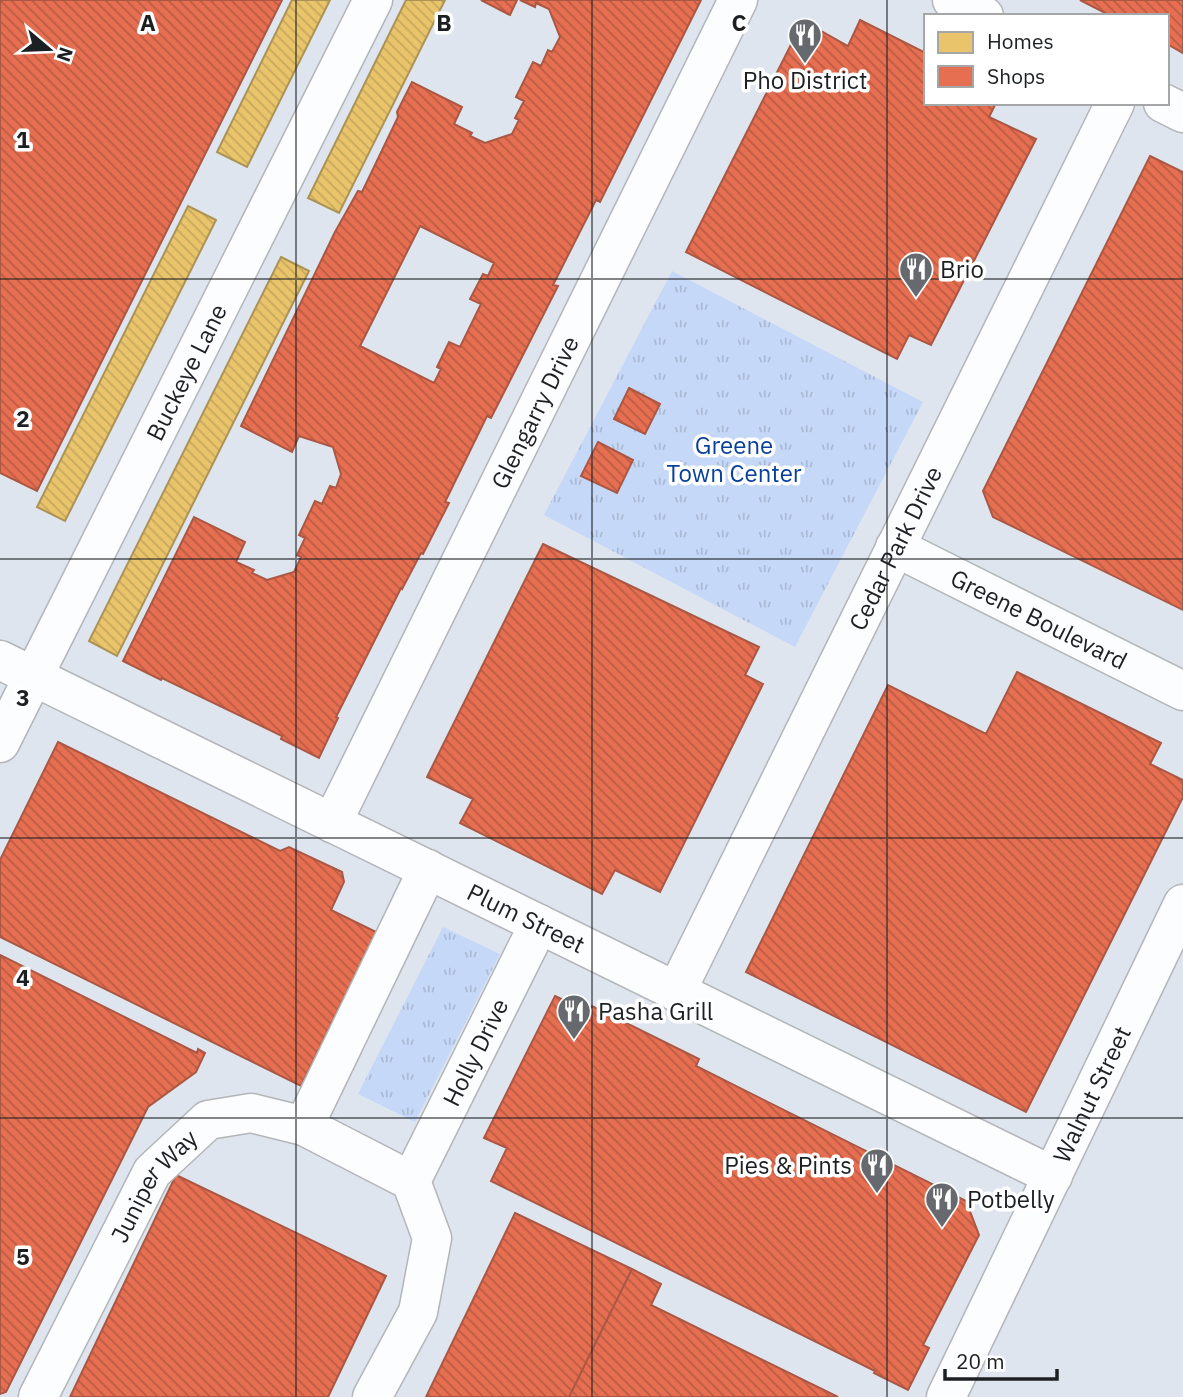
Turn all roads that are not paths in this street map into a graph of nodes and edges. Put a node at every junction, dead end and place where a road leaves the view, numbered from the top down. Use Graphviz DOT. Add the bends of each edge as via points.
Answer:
graph roads {
  1 [pos="373,0"];
  2 [pos="738,0"];
  3 [pos="952,0"];
  4 [pos="980,14"];
  5 [pos="1114,105"];
  6 [pos="1167,105"];
  7 [pos="1183,113"];
  8 [pos="895,547"];
  9 [pos="0,660"];
  10 [pos="33,677"];
  11 [pos="1183,691"];
  12 [pos="0,743"];
  13 [pos="332,823"];
  14 [pos="428,869"];
  15 [pos="1183,904"];
  16 [pos="539,924"];
  17 [pos="676,992"];
  18 [pos="304,1126"];
  19 [pos="1053,1176"];
  20 [pos="411,1181"];
  21 [pos="38,1397"];
  22 [pos="372,1397"];
  23 [pos="946,1397"];
  1 -- 10 [label="street, Buckeye Lane"];
  2 -- 13 [label="street, Glengarry Drive"];
  3 -- 4 [label="street"];
  5 -- 8 [label="street, Cedar Park Drive"];
  6 -- 7 [label="street"];
  8 -- 11 [label="street, Greene Boulevard"];
  8 -- 17 [label="street, Cedar Park Drive"];
  9 -- 10 [label="street, Plum Street"];
  10 -- 12 [label="street, Buckeye Lane"];
  10 -- 13 [label="street, Plum Street"];
  13 -- 14 [label="street, Plum Street"];
  14 -- 16 [label="street, Plum Street"];
  14 -- 18 [label="street"];
  15 -- 19 [label="street, Walnut Street"];
  16 -- 17 [label="street, Plum Street"];
  16 -- 20 [label="street, Holly Drive"];
  17 -- 19 [label="street, Plum Street"];
  18 -- 20 [label="street, Juniper Way"];
  18 -- 21 [label="street, Juniper Way" via="251,1113 208,1120 152,1172"];
  19 -- 23 [label="street, Walnut Street"];
  20 -- 22 [label="street" via="432,1238 418,1312"];
}
